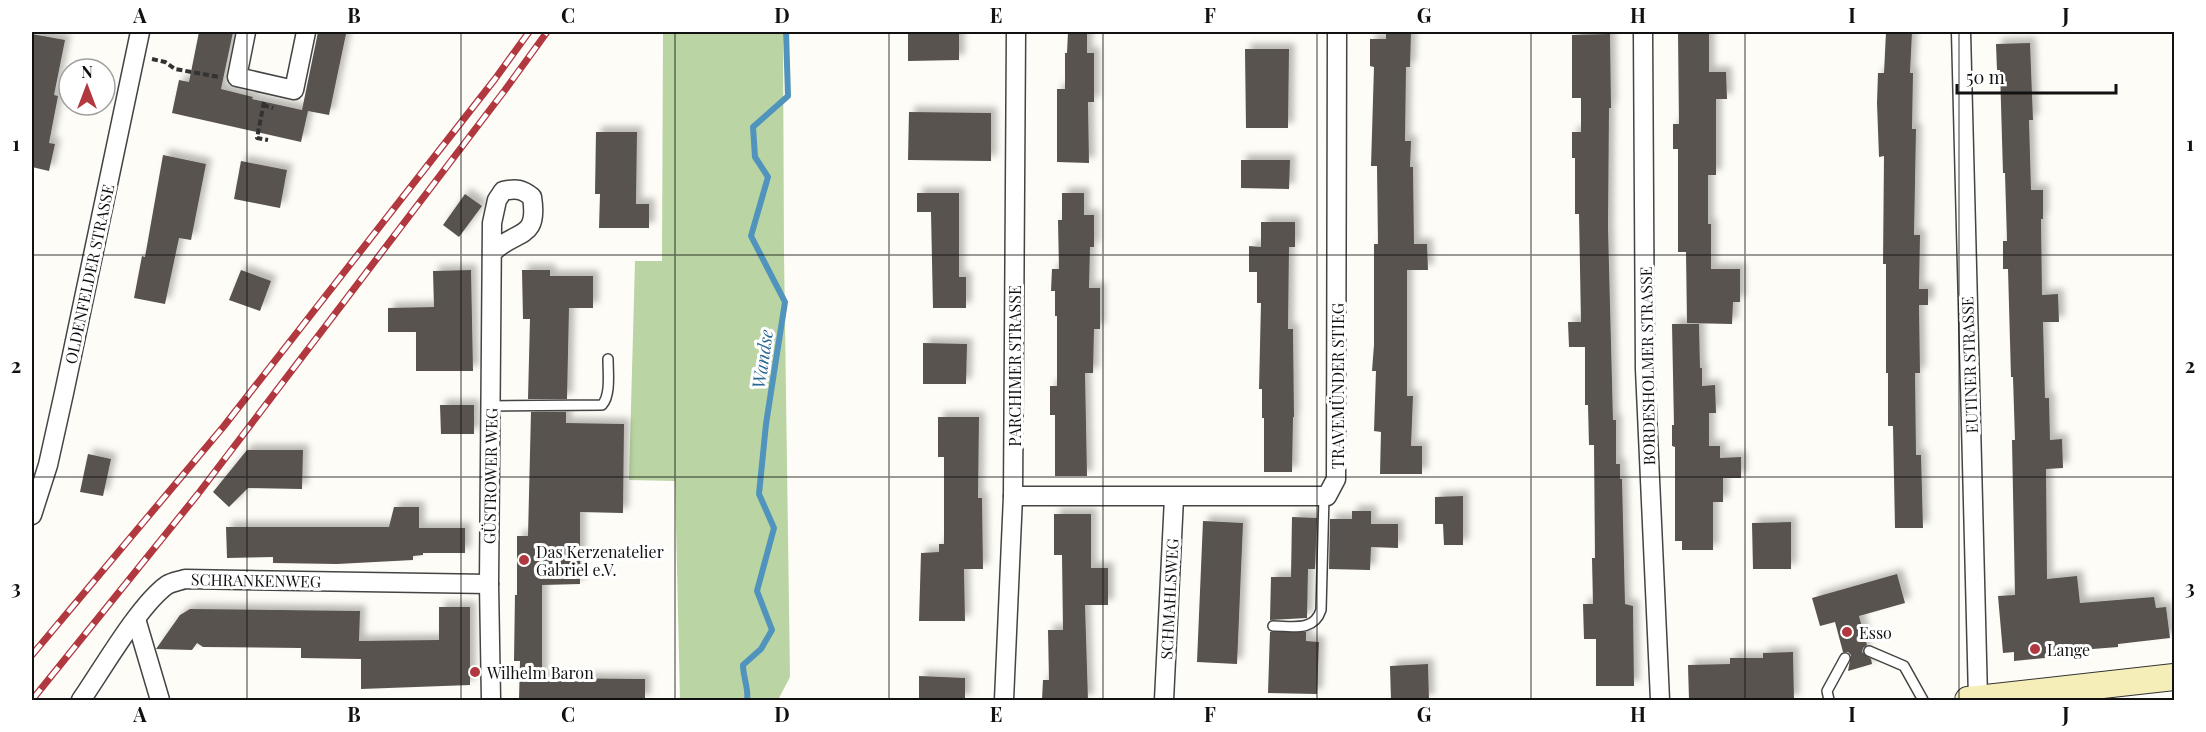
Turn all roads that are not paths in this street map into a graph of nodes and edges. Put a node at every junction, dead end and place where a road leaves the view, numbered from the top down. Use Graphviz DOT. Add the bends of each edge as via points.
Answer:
graph roads {
  1 [pos="140,32"];
  2 [pos="246,32"];
  3 [pos="306,32"];
  4 [pos="1016,32"];
  5 [pos="1337,32"];
  6 [pos="1643,32"];
  7 [pos="1961,32"];
  8 [pos="493,252"];
  9 [pos="608,359"];
  10 [pos="491,406"];
  11 [pos="1014,496"];
  12 [pos="1324,496"];
  13 [pos="1173,498"];
  14 [pos="32,515"];
  15 [pos="489,584"];
  16 [pos="136,619"];
  17 [pos="1273,626"];
  18 [pos="1869,651"];
  19 [pos="1845,658"];
  20 [pos="2175,677"];
  21 [pos="1973,699"];
  22 [pos="81,700"];
  23 [pos="160,700"];
  24 [pos="491,700"];
  25 [pos="1004,700"];
  26 [pos="1164,700"];
  27 [pos="1660,700"];
  28 [pos="1829,700"];
  29 [pos="1923,700"];
  1 -- 14 [label="street, OLDENFELDER STRASSE" via="62,404"];
  2 -- 3 [label="street" via="237,78 294,90"];
  4 -- 11 [label="street, PARCHIMER STRASSE"];
  5 -- 12 [label="street, TRAVEMÜNDER STIEG" via="1336,479"];
  6 -- 27 [label="street, BORDESHOLMER STRASSE" via="1645,369"];
  7 -- 21 [label="street, EUTINER STRASSE"];
  8 -- 10 [label="street, GÜSTROWER WEG"];
  9 -- 10 [label="lane" via="607,395 602,405"];
  10 -- 15 [label="street, GÜSTROWER WEG"];
  11 -- 13 [label="street"];
  11 -- 25 [label="street, PARCHIMER STRASSE"];
  12 -- 13 [label="street"];
  12 -- 17 [label="lane" via="1322,610 1312,624"];
  13 -- 26 [label="street, SCHMAHLSWEG"];
  15 -- 16 [label="street, SCHRANKENWEG" via="185,579 169,584"];
  15 -- 24 [label="street, GÜSTROWER WEG"];
  16 -- 22 [label="street, SCHRANKENWEG"];
  16 -- 23 [label="street"];
  18 -- 29 [label="lane" via="1904,666"];
  19 -- 28 [label="lane" via="1827,691"];
  20 -- 21 [label="main road"];
}
